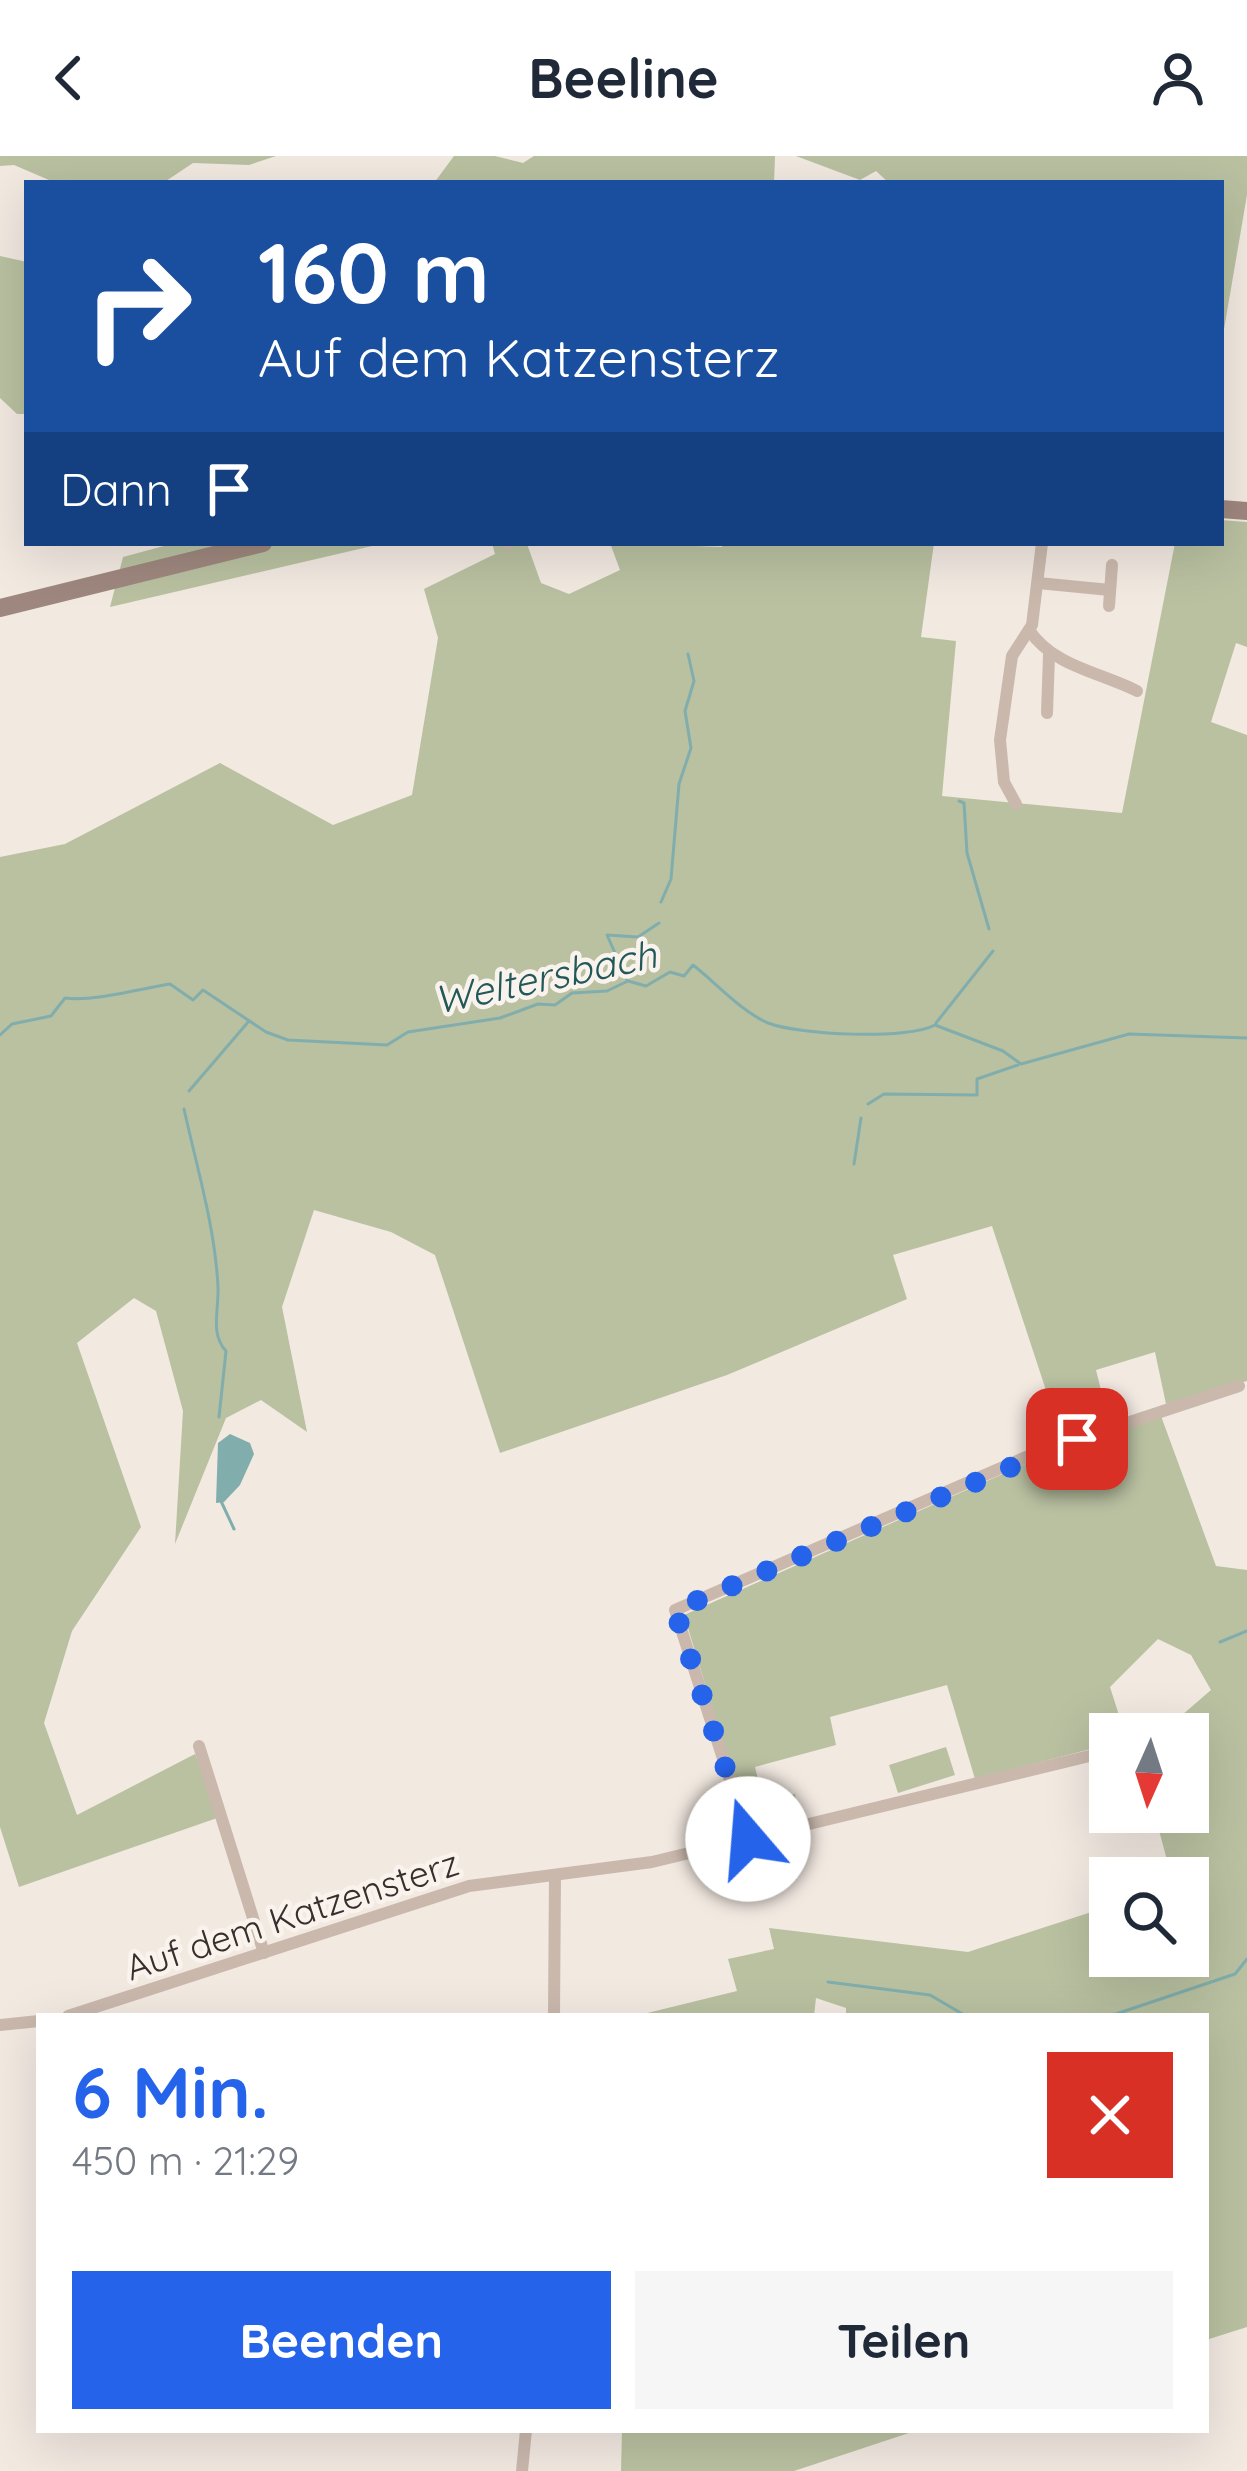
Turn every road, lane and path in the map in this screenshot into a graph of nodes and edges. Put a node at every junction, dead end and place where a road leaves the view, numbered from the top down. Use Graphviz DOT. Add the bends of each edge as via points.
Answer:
graph roads {
  1 [pos="251,546"];
  2 [pos="1042,546"];
  3 [pos="1112,565"];
  4 [pos="1038,583"];
  5 [pos="1110,590"];
  6 [pos="1109,605"];
  7 [pos="0,608"];
  8 [pos="1029,630"];
  9 [pos="1049,655"];
  10 [pos="1137,691"];
  11 [pos="1047,713"];
  12 [pos="1016,804"];
  13 [pos="1239,1386"];
  14 [pos="199,1746"];
  15 [pos="1089,1756"];
  16 [pos="748,1839"];
  17 [pos="555,1875"];
  18 [pos="264,1953"];
  19 [pos="77,2013"];
  20 [pos="554,2013"];
  21 [pos="36,2021"];
  22 [pos="0,2025"];
  23 [pos="526,2433"];
  24 [pos="522,2471"];
  1 -- 7 [label="main road"];
  2 -- 4 [label="street"];
  3 -- 5 [label="street"];
  4 -- 5 [label="street"];
  4 -- 8 [label="street"];
  5 -- 6 [label="street"];
  8 -- 9 [label="street"];
  8 -- 12 [label="street" via="1012,656 1000,740 1004,782"];
  9 -- 10 [label="street"];
  9 -- 11 [label="street"];
  13 -- 16 [label="street" via="1033,1454 675,1610"];
  14 -- 18 [label="street"];
  15 -- 16 [label="street, Auf dem Katzensterz"];
  16 -- 17 [label="street, Auf dem Katzensterz"];
  17 -- 18 [label="street, Auf dem Katzensterz" via="450,1892"];
  17 -- 20 [label="street"];
  18 -- 19 [label="street, Auf dem Katzensterz"];
  21 -- 22 [label="street"];
  23 -- 24 [label="street"];
}
